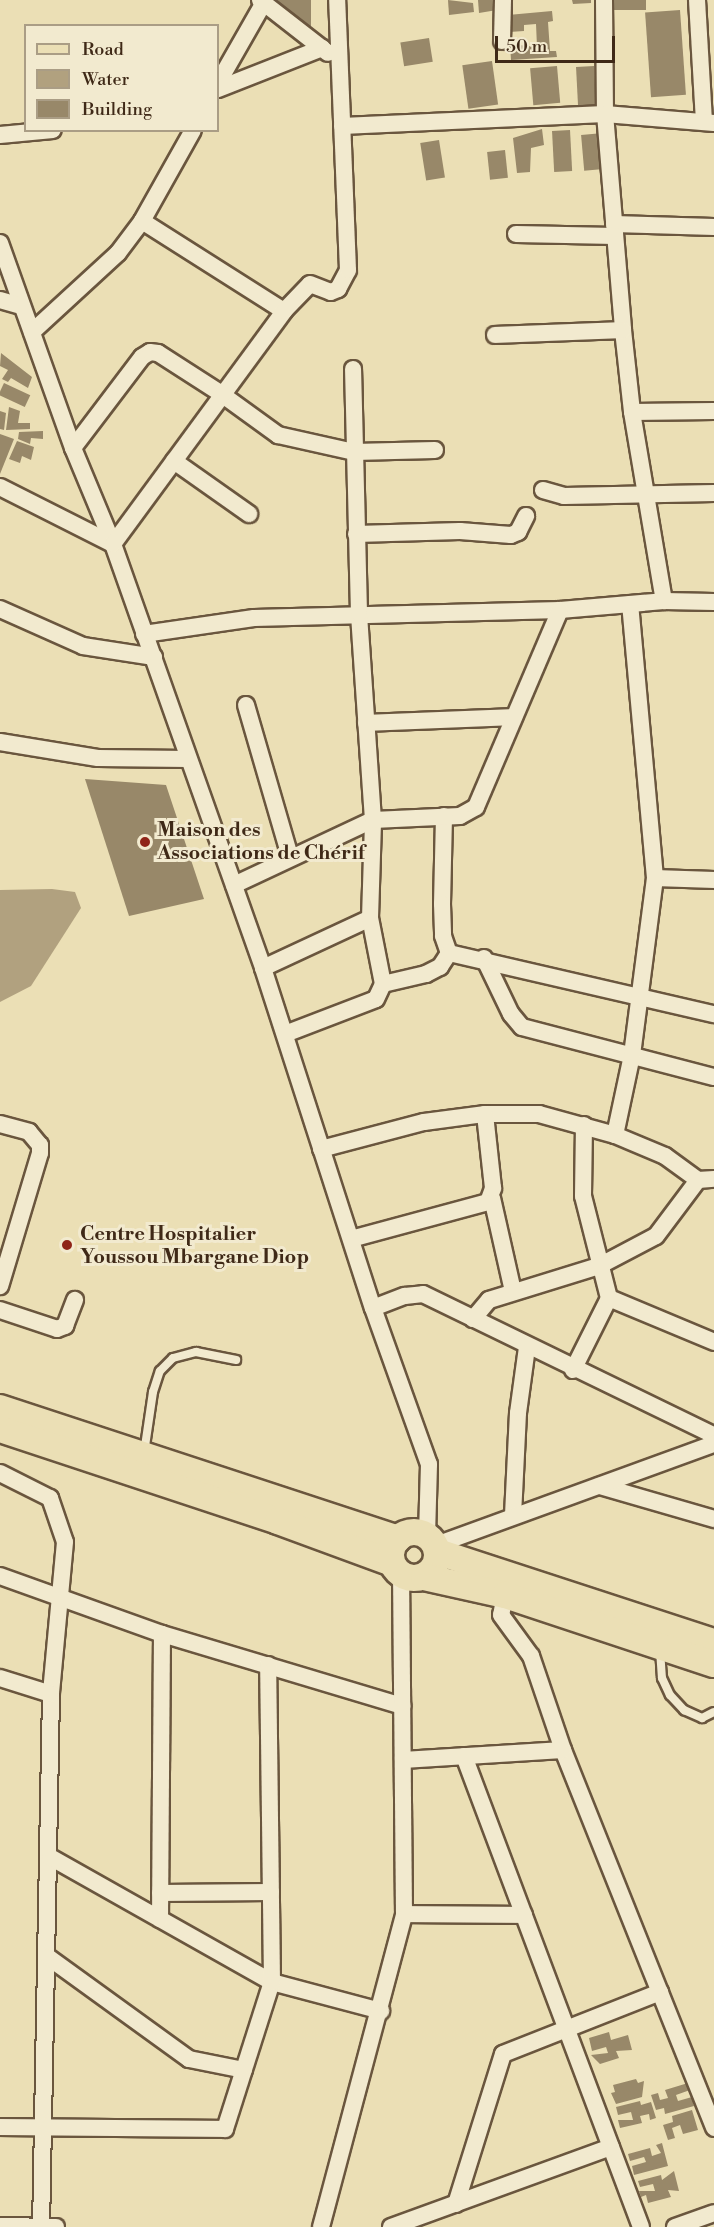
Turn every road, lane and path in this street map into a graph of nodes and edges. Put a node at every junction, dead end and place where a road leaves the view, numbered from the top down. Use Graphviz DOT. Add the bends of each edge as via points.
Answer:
graph roads {
  1 [pos="337,0"];
  2 [pos="504,0"];
  3 [pos="604,0"];
  4 [pos="697,0"];
  5 [pos="262,2"];
  6 [pos="502,41"];
  7 [pos="322,48"];
  8 [pos="337,60"];
  9 [pos="219,81"];
  10 [pos="708,82"];
  11 [pos="219,88"];
  12 [pos="605,114"];
  13 [pos="709,123"];
  14 [pos="342,126"];
  15 [pos="32,132"];
  16 [pos="192,132"];
  17 [pos="0,135"];
  18 [pos="142,221"];
  19 [pos="714,227"];
  20 [pos="615,230"];
  21 [pos="516,234"];
  22 [pos="0,243"];
  23 [pos="0,300"];
  24 [pos="21,306"];
  25 [pos="284,311"];
  26 [pos="623,330"];
  27 [pos="32,332"];
  28 [pos="495,334"];
  29 [pos="353,369"];
  30 [pos="220,393"];
  31 [pos="714,411"];
  32 [pos="632,412"];
  33 [pos="73,448"];
  34 [pos="435,450"];
  35 [pos="354,452"];
  36 [pos="174,461"];
  37 [pos="0,487"];
  38 [pos="543,490"];
  39 [pos="714,492"];
  40 [pos="647,495"];
  41 [pos="249,514"];
  42 [pos="526,516"];
  43 [pos="356,534"];
  44 [pos="113,544"];
  45 [pos="664,601"];
  46 [pos="714,603"];
  47 [pos="630,604"];
  48 [pos="0,609"];
  49 [pos="560,610"];
  50 [pos="359,613"];
  51 [pos="144,634"];
  52 [pos="154,657"];
  53 [pos="246,705"];
  54 [pos="514,717"];
  55 [pos="366,723"];
  56 [pos="0,742"];
  57 [pos="188,759"];
  58 [pos="444,816"];
  59 [pos="373,820"];
  60 [pos="290,856"];
  61 [pos="655,878"];
  62 [pos="714,880"];
  63 [pos="234,885"];
  64 [pos="370,918"];
  65 [pos="449,953"];
  66 [pos="484,958"];
  67 [pos="263,968"];
  68 [pos="383,984"];
  69 [pos="640,998"];
  70 [pos="714,1014"];
  71 [pos="285,1034"];
  72 [pos="632,1055"];
  73 [pos="714,1077"];
  74 [pos="485,1114"];
  75 [pos="0,1124"];
  76 [pos="585,1125"];
  77 [pos="615,1135"];
  78 [pos="321,1149"];
  79 [pos="706,1179"];
  80 [pos="492,1198"];
  81 [pos="351,1239"];
  82 [pos="6,1242"];
  83 [pos="599,1266"];
  84 [pos="0,1286"];
  85 [pos="513,1291"];
  86 [pos="609,1298"];
  87 [pos="75,1300"];
  88 [pos="373,1308"];
  89 [pos="0,1310"];
  90 [pos="473,1319"];
  91 [pos="714,1342"];
  92 [pos="527,1347"];
  93 [pos="236,1360"];
  94 [pos="573,1370"];
  95 [pos="0,1408"];
  96 [pos="0,1429"];
  97 [pos="714,1435"];
  98 [pos="714,1444"];
  99 [pos="144,1455"];
  100 [pos="0,1473"];
  101 [pos="600,1486"];
  102 [pos="513,1515"];
  103 [pos="714,1519"];
  104 [pos="398,1539"];
  105 [pos="433,1544"];
  106 [pos="406,1572"];
  107 [pos="0,1576"];
  108 [pos="58,1594"];
  109 [pos="505,1595"];
  110 [pos="162,1634"];
  111 [pos="714,1642"];
  112 [pos="660,1646"];
  113 [pos="714,1664"];
  114 [pos="268,1665"];
  115 [pos="0,1678"];
  116 [pos="51,1694"];
  117 [pos="402,1706"];
  118 [pos="714,1712"];
  119 [pos="563,1750"];
  120 [pos="465,1756"];
  121 [pos="403,1760"];
  122 [pos="50,1857"];
  123 [pos="271,1892"];
  124 [pos="160,1893"];
  125 [pos="404,1914"];
  126 [pos="524,1915"];
  127 [pos="160,1918"];
  128 [pos="48,1957"];
  129 [pos="272,1982"];
  130 [pos="660,1992"];
  131 [pos="381,2011"];
  132 [pos="567,2029"];
  133 [pos="244,2070"];
  134 [pos="0,2127"];
  135 [pos="45,2127"];
  136 [pos="714,2128"];
  137 [pos="611,2147"];
  138 [pos="456,2204"];
  139 [pos="714,2213"];
  140 [pos="0,2226"];
  141 [pos="41,2227"];
  142 [pos="56,2227"];
  143 [pos="321,2227"];
  144 [pos="391,2227"];
  145 [pos="641,2227"];
  146 [pos="675,2227"];
  1 -- 8 [label="street"];
  2 -- 6 [label="street"];
  3 -- 12 [label="street"];
  4 -- 10 [label="street"];
  5 -- 7 [label="street"];
  5 -- 9 [label="street"];
  7 -- 8 [label="street"];
  7 -- 11 [label="street"];
  8 -- 14 [label="street"];
  10 -- 13 [label="street"];
  12 -- 13 [label="street"];
  12 -- 14 [label="street"];
  12 -- 20 [label="street"];
  14 -- 25 [label="street" via="348,270 335,292 310,284"];
  15 -- 17 [label="street"];
  16 -- 18 [label="street"];
  18 -- 25 [label="street"];
  18 -- 27 [label="street" via="118,253"];
  19 -- 20 [label="street"];
  20 -- 21 [label="street"];
  20 -- 26 [label="street"];
  22 -- 24 [label="street"];
  23 -- 24 [label="street"];
  24 -- 27 [label="street"];
  25 -- 30 [label="street"];
  26 -- 28 [label="street"];
  26 -- 32 [label="street"];
  27 -- 33 [label="street"];
  29 -- 35 [label="street"];
  30 -- 33 [label="street" via="158,353 150,352 142,357"];
  30 -- 35 [label="street" via="278,435"];
  30 -- 36 [label="street"];
  31 -- 32 [label="street"];
  32 -- 40 [label="street"];
  33 -- 44 [label="street"];
  34 -- 35 [label="street"];
  35 -- 43 [label="street"];
  36 -- 41 [label="street"];
  36 -- 44 [label="street"];
  37 -- 44 [label="street"];
  38 -- 40 [label="street" via="564,496"];
  39 -- 40 [label="street"];
  40 -- 45 [label="street"];
  42 -- 43 [label="street" via="518,531 511,535 460,531"];
  43 -- 50 [label="street"];
  44 -- 51 [label="street"];
  45 -- 46 [label="street"];
  45 -- 47 [label="street"];
  47 -- 49 [label="street"];
  47 -- 61 [label="street"];
  48 -- 52 [label="street" via="83,646"];
  49 -- 50 [label="street"];
  49 -- 54 [label="street"];
  50 -- 51 [label="street" via="254,618"];
  50 -- 55 [label="street"];
  51 -- 52 [label="street"];
  52 -- 57 [label="street"];
  53 -- 60 [label="street"];
  54 -- 55 [label="street"];
  54 -- 58 [label="street" via="476,807 460,816"];
  55 -- 59 [label="street"];
  56 -- 57 [label="street" via="98,758"];
  57 -- 63 [label="street"];
  58 -- 59 [label="street"];
  58 -- 65 [label="street" via="443,936"];
  59 -- 60 [label="street"];
  59 -- 64 [label="street"];
  60 -- 63 [label="street"];
  61 -- 62 [label="street"];
  61 -- 69 [label="street"];
  63 -- 67 [label="street"];
  64 -- 67 [label="street"];
  64 -- 68 [label="street"];
  65 -- 66 [label="street"];
  65 -- 68 [label="street" via="440,967 426,974"];
  66 -- 69 [label="street"];
  66 -- 72 [label="street" via="511,1014 522,1027"];
  67 -- 71 [label="street"];
  68 -- 71 [label="street" via="376,999"];
  69 -- 70 [label="street"];
  69 -- 72 [label="street"];
  71 -- 78 [label="street"];
  72 -- 73 [label="street"];
  72 -- 77 [label="street"];
  74 -- 76 [label="street" via="539,1114"];
  74 -- 78 [label="street" via="384,1130"];
  74 -- 80 [label="street"];
  75 -- 82 [label="street" via="29,1132 40,1145"];
  76 -- 77 [label="street"];
  76 -- 83 [label="street" via="583,1196"];
  77 -- 79 [label="street"];
  78 -- 81 [label="street"];
  79 -- 83 [label="street" via="662,1231"];
  80 -- 81 [label="street" via="485,1204"];
  80 -- 85 [label="street"];
  81 -- 88 [label="street"];
  82 -- 84 [label="street"];
  83 -- 85 [label="street"];
  83 -- 86 [label="street"];
  85 -- 90 [label="street" via="484,1304"];
  86 -- 91 [label="street"];
  86 -- 94 [label="street"];
  87 -- 89 [label="street" via="65,1326 57,1329"];
  88 -- 90 [label="street" via="415,1293"];
  88 -- 105 [label="street" via="429,1464"];
  90 -- 92 [label="street"];
  92 -- 94 [label="street"];
  92 -- 102 [label="street" via="517,1423"];
  93 -- 99 [label="lane" via="196,1352 173,1358 160,1371"];
  94 -- 97 [label="street"];
  95 -- 99 [label="main road"];
  96 -- 106 [label="main road" via="279,1521"];
  98 -- 101 [label="street"];
  99 -- 104 [label="main road"];
  100 -- 108 [label="street" via="41,1490 57,1510 65,1542"];
  101 -- 102 [label="street"];
  101 -- 103 [label="street"];
  102 -- 105 [label="street"];
  104 -- 105 [label="main road" via="411,1532"];
  104 -- 106 [label="main road" via="391,1550"];
  105 -- 106 [label="main road" via="437,1562"];
  105 -- 111 [label="main road"];
  106 -- 109 [label="main road"];
  106 -- 117 [label="street"];
  107 -- 108 [label="street"];
  108 -- 110 [label="street"];
  108 -- 116 [label="street"];
  109 -- 112 [label="main road"];
  109 -- 119 [label="street" via="501,1615 531,1656"];
  110 -- 114 [label="street"];
  110 -- 124 [label="street"];
  112 -- 113 [label="main road"];
  112 -- 118 [label="lane" via="662,1678 670,1695 684,1710 702,1718"];
  114 -- 117 [label="street"];
  114 -- 123 [label="street"];
  115 -- 116 [label="street"];
  116 -- 122 [label="street"];
  117 -- 121 [label="street"];
  119 -- 120 [label="street"];
  119 -- 130 [label="street"];
  120 -- 121 [label="street"];
  120 -- 126 [label="street"];
  121 -- 125 [label="street"];
  122 -- 127 [label="street"];
  122 -- 128 [label="street"];
  123 -- 124 [label="street"];
  123 -- 129 [label="street"];
  124 -- 127 [label="street"];
  125 -- 126 [label="street"];
  125 -- 131 [label="street"];
  126 -- 132 [label="street"];
  127 -- 129 [label="street"];
  128 -- 133 [label="street" via="189,2059"];
  128 -- 135 [label="street"];
  129 -- 131 [label="street"];
  129 -- 133 [label="street"];
  130 -- 132 [label="street"];
  130 -- 136 [label="street"];
  131 -- 143 [label="street"];
  132 -- 137 [label="street"];
  132 -- 138 [label="street" via="503,2054"];
  133 -- 135 [label="street" via="225,2129"];
  134 -- 135 [label="street"];
  135 -- 141 [label="street"];
  137 -- 138 [label="street"];
  137 -- 145 [label="street"];
  138 -- 144 [label="street"];
  139 -- 146 [label="street"];
  140 -- 141 [label="street"];
  141 -- 142 [label="street"];
}
